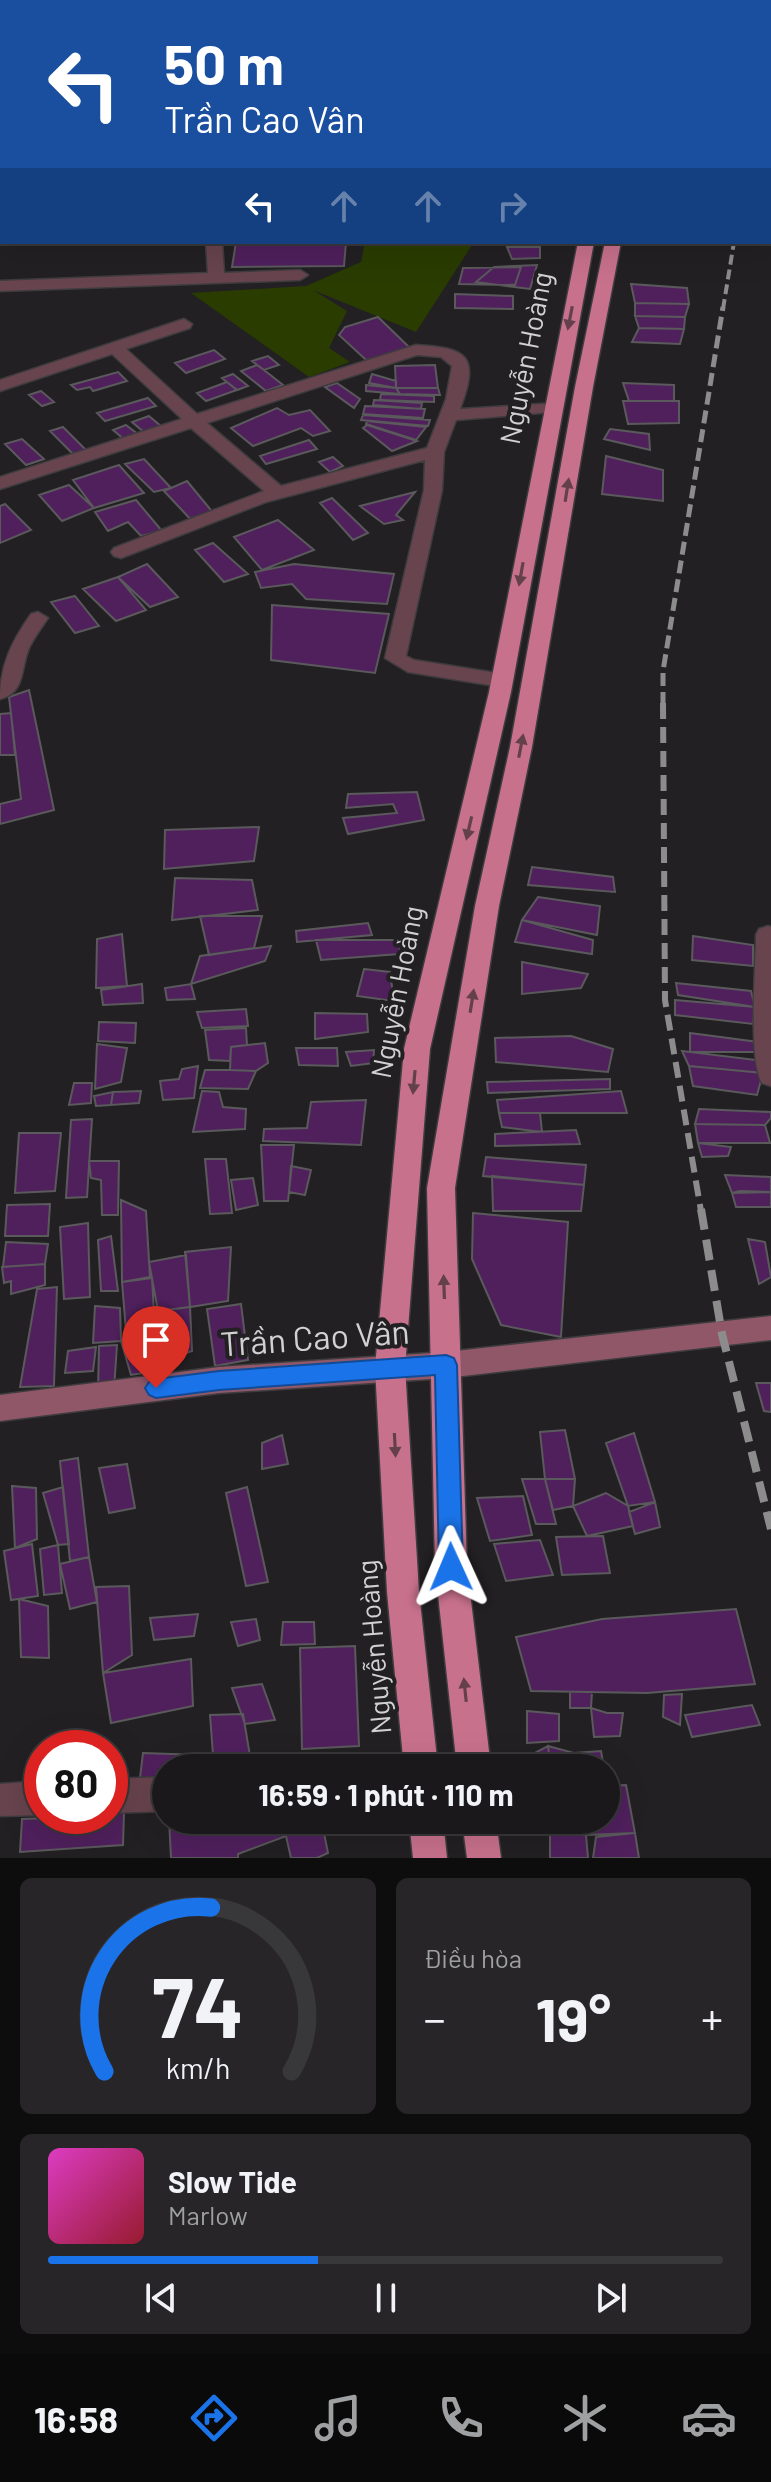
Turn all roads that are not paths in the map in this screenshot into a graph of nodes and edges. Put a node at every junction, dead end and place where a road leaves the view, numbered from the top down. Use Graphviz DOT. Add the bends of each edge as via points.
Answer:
graph roads {
  1 [pos="214,244"];
  2 [pos="586,244"];
  3 [pos="613,244"];
  4 [pos="300,275"];
  5 [pos="216,278"];
  6 [pos="0,286"];
  7 [pos="184,324"];
  8 [pos="113,346"];
  9 [pos="0,386"];
  10 [pos="552,407"];
  11 [pos="450,415"];
  12 [pos="194,422"];
  13 [pos="435,452"];
  14 [pos="0,483"];
  15 [pos="278,493"];
  16 [pos="121,552"];
  17 [pos="38,618"];
  18 [pos="502,680"];
  19 [pos="0,692"];
  20 [pos="768,935"];
  21 [pos="771,1076"];
  22 [pos="771,1328"];
  23 [pos="446,1365"];
  24 [pos="390,1367"];
  25 [pos="0,1408"];
  26 [pos="420,1754"];
  27 [pos="472,1754"];
  28 [pos="152,1794"];
  29 [pos="128,1795"];
  30 [pos="24,1799"];
  31 [pos="2,1800"];
  32 [pos="427,1834"];
  33 [pos="481,1834"];
  34 [pos="430,1858"];
  35 [pos="484,1858"];
  1 -- 5 [label="street"];
  2 -- 10 [label="highway, Nguyễn Hoàng, one-way"];
  23 -- 3 [label="highway, one-way" via="441,1188 487,906"];
  4 -- 5 [label="street"];
  5 -- 6 [label="street"];
  7 -- 8 [label="street"];
  8 -- 9 [label="street"];
  8 -- 12 [label="street"];
  10 -- 11 [label="street"];
  10 -- 18 [label="highway, Nguyễn Hoàng, one-way"];
  11 -- 12 [label="street" via="459,360 424,349"];
  11 -- 13 [label="street"];
  12 -- 14 [label="street"];
  12 -- 15 [label="street"];
  13 -- 15 [label="street"];
  13 -- 18 [label="street" via="433,490 395,658 408,666"];
  15 -- 16 [label="street"];
  17 -- 19 [label="street" via="19,647 9,686"];
  18 -- 24 [label="highway, Nguyễn Hoàng, one-way" via="417,1049"];
  20 -- 21 [label="street"];
  22 -- 23 [label="main road, Trần Cao Vân"];
  23 -- 24 [label="main road, Trần Cao Vân"];
  27 -- 23 [label="highway, one-way" via="451,1567"];
  24 -- 25 [label="main road, Trần Cao Vân" via="219,1380"];
  24 -- 26 [label="highway, Nguyễn Hoàng, one-way" via="403,1592"];
  28 -- 29 [label="street"];
  30 -- 31 [label="street"];
  32 -- 34 [label="highway"];
  33 -- 35 [label="highway"];
}
